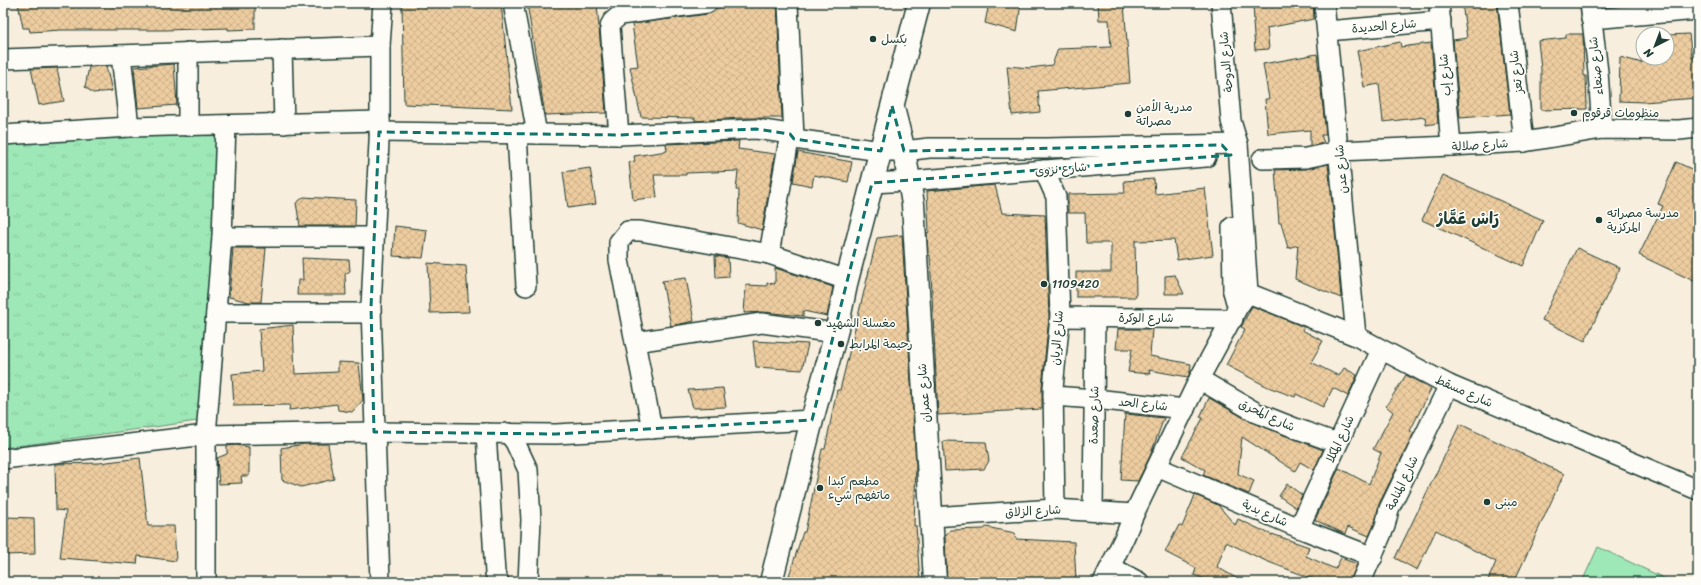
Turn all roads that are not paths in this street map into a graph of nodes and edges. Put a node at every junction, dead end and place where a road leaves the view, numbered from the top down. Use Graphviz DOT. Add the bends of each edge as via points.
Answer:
graph roads {
  1 [pos="383,3"];
  2 [pos="513,3"];
  3 [pos="707,3"];
  4 [pos="788,3"];
  5 [pos="919,3"];
  6 [pos="1221,3"];
  7 [pos="1324,3"];
  8 [pos="1508,3"];
  9 [pos="674,5"];
  10 [pos="1698,10"];
  11 [pos="1590,11"];
  12 [pos="1440,12"];
  13 [pos="1327,30"];
  14 [pos="380,46"];
  15 [pos="282,49"];
  16 [pos="188,52"];
  17 [pos="121,55"];
  18 [pos="3,59"];
  19 [pos="892,106"];
  20 [pos="284,124"];
  21 [pos="226,125"];
  22 [pos="188,126"];
  23 [pos="380,126"];
  24 [pos="129,127"];
  25 [pos="1698,128"];
  26 [pos="1602,129"];
  27 [pos="537,134"];
  28 [pos="3,135"];
  29 [pos="517,135"];
  30 [pos="619,135"];
  31 [pos="792,136"];
  32 [pos="1524,142"];
  33 [pos="1451,146"];
  34 [pos="1231,148"];
  35 [pos="881,151"];
  36 [pos="904,151"];
  37 [pos="1339,151"];
  38 [pos="1262,159"];
  39 [pos="1044,170"];
  40 [pos="1240,172"];
  41 [pos="909,181"];
  42 [pos="872,182"];
  43 [pos="222,236"];
  44 [pos="374,237"];
  45 [pos="769,254"];
  46 [pos="846,280"];
  47 [pos="526,286"];
  48 [pos="1238,303"];
  49 [pos="216,313"];
  50 [pos="371,313"];
  51 [pos="1060,317"];
  52 [pos="1095,318"];
  53 [pos="836,333"];
  54 [pos="1356,336"];
  55 [pos="635,342"];
  56 [pos="1381,350"];
  57 [pos="1199,379"];
  58 [pos="1449,385"];
  59 [pos="1053,396"];
  60 [pos="1095,399"];
  61 [pos="1185,408"];
  62 [pos="812,420"];
  63 [pos="652,429"];
  64 [pos="374,432"];
  65 [pos="486,433"];
  66 [pos="508,433"];
  67 [pos="206,435"];
  68 [pos="1337,443"];
  69 [pos="3,458"];
  70 [pos="1157,467"];
  71 [pos="1698,490"];
  72 [pos="1055,509"];
  73 [pos="1093,511"];
  74 [pos="1134,514"];
  75 [pos="932,518"];
  76 [pos="1299,528"];
  77 [pos="1373,557"];
  78 [pos="1107,575"];
  79 [pos="206,582"];
  80 [pos="380,582"];
  81 [pos="499,582"];
  82 [pos="528,582"];
  83 [pos="771,582"];
  84 [pos="935,582"];
  85 [pos="1139,582"];
  86 [pos="1361,582"];
  1 -- 14 [label="street"];
  2 -- 27 [label="street"];
  3 -- 9 [label="street"];
  4 -- 31 [label="street"];
  5 -- 19 [label="main road"];
  6 -- 34 [label="street, شارع الدوحة"];
  7 -- 13 [label="street, شارع عدن"];
  8 -- 32 [label="street, شارع تعز"];
  9 -- 30 [label="street" via="620,15 612,22 610,27"];
  10 -- 11 [label="street"];
  11 -- 26 [label="street, شارع صنعاء"];
  12 -- 13 [label="street, شارع الحديدة"];
  12 -- 33 [label="street, شارع إب"];
  13 -- 37 [label="street, شارع عدن"];
  14 -- 15 [label="street"];
  14 -- 23 [label="street"];
  15 -- 16 [label="street"];
  15 -- 20 [label="street"];
  16 -- 17 [label="street"];
  16 -- 22 [label="street"];
  17 -- 18 [label="street"];
  17 -- 24 [label="street"];
  19 -- 35 [label="main road"];
  19 -- 36 [label="main road, شارع عمران"];
  20 -- 21 [label="street, شارع نزوى"];
  20 -- 23 [label="street, شارع نزوى"];
  21 -- 22 [label="street, شارع نزوى"];
  21 -- 43 [label="street"];
  22 -- 24 [label="street, شارع نزوى"];
  23 -- 29 [label="street, شارع نزوى"];
  23 -- 44 [label="street"];
  24 -- 28 [label="street, شارع نزوى"];
  25 -- 26 [label="street, شارع صلالة"];
  26 -- 32 [label="street, شارع صلالة"];
  27 -- 29 [label="street, شارع نزوى"];
  27 -- 30 [label="street, شارع نزوى"];
  29 -- 47 [label="street"];
  30 -- 31 [label="street, شارع نزوى" via="756,129"];
  31 -- 35 [label="street, شارع نزوى"];
  31 -- 45 [label="street"];
  32 -- 33 [label="street, شارع صلالة"];
  33 -- 37 [label="street, شارع صلالة"];
  34 -- 36 [label="street, شارع نزوى" via="929,148"];
  34 -- 38 [label="street"];
  34 -- 39 [label="street, شارع نزوى"];
  34 -- 40 [label="street"];
  34 -- 48 [label="street"];
  35 -- 36 [label="street, شارع نزوى"];
  35 -- 42 [label="main road"];
  36 -- 41 [label="main road, شارع عمران"];
  37 -- 38 [label="street, شارع صلالة" via="1306,158"];
  37 -- 54 [label="street, شارع عدن"];
  38 -- 40 [label="street"];
  39 -- 41 [label="street, شارع نزوى"];
  39 -- 51 [label="street, شارع الريان" via="1056,197"];
  40 -- 48 [label="street"];
  41 -- 42 [label="street, شارع نزوى"];
  41 -- 75 [label="main road, شارع عمران" via="913,204"];
  42 -- 46 [label="main road"];
  43 -- 44 [label="street"];
  43 -- 49 [label="street"];
  44 -- 50 [label="street"];
  45 -- 46 [label="street"];
  45 -- 55 [label="street" via="640,230 628,231 619,242 618,260"];
  46 -- 53 [label="main road"];
  48 -- 52 [label="street, شارع الوكرة"];
  48 -- 54 [label="street, شارع مسقط"];
  48 -- 57 [label="street"];
  49 -- 50 [label="street"];
  49 -- 67 [label="street"];
  50 -- 64 [label="street"];
  51 -- 52 [label="street, شارع الوكرة"];
  51 -- 59 [label="street, شارع الريان"];
  52 -- 60 [label="street, شارع صعدة"];
  53 -- 55 [label="street" via="762,323"];
  53 -- 62 [label="main road"];
  54 -- 56 [label="street, شارع مسقط"];
  55 -- 63 [label="street"];
  56 -- 58 [label="street, شارع مسقط"];
  56 -- 68 [label="street, شارع المكلا"];
  57 -- 61 [label="street"];
  57 -- 68 [label="street, شارع المحرق" via="1257,413"];
  58 -- 71 [label="street, شارع مسقط"];
  58 -- 77 [label="street, شارع المنامة" via="1389,509"];
  59 -- 60 [label="street, شارع الحد"];
  59 -- 72 [label="street, شارع الريان"];
  60 -- 61 [label="street, شارع الحد"];
  60 -- 73 [label="street, شارع صعدة"];
  61 -- 70 [label="street"];
  62 -- 63 [label="street"];
  62 -- 83 [label="main road"];
  63 -- 66 [label="street" via="556,434"];
  64 -- 65 [label="street"];
  64 -- 67 [label="street"];
  64 -- 80 [label="street"];
  65 -- 66 [label="street"];
  65 -- 81 [label="street" via="495,573"];
  66 -- 82 [label="street" via="528,470 531,520"];
  67 -- 69 [label="street"];
  67 -- 79 [label="street"];
  68 -- 76 [label="street, شارع المكلا"];
  70 -- 74 [label="street"];
  70 -- 76 [label="street, شارع بدية"];
  72 -- 73 [label="street, شارع الزلاق"];
  72 -- 75 [label="street, شارع الزلاق"];
  73 -- 74 [label="street, شارع الزلاق"];
  74 -- 78 [label="street"];
  75 -- 84 [label="main road, شارع عمران"];
  76 -- 77 [label="street, شارع بدية"];
  77 -- 86 [label="street, شارع المنامة"];
  78 -- 85 [label="street"];
}
